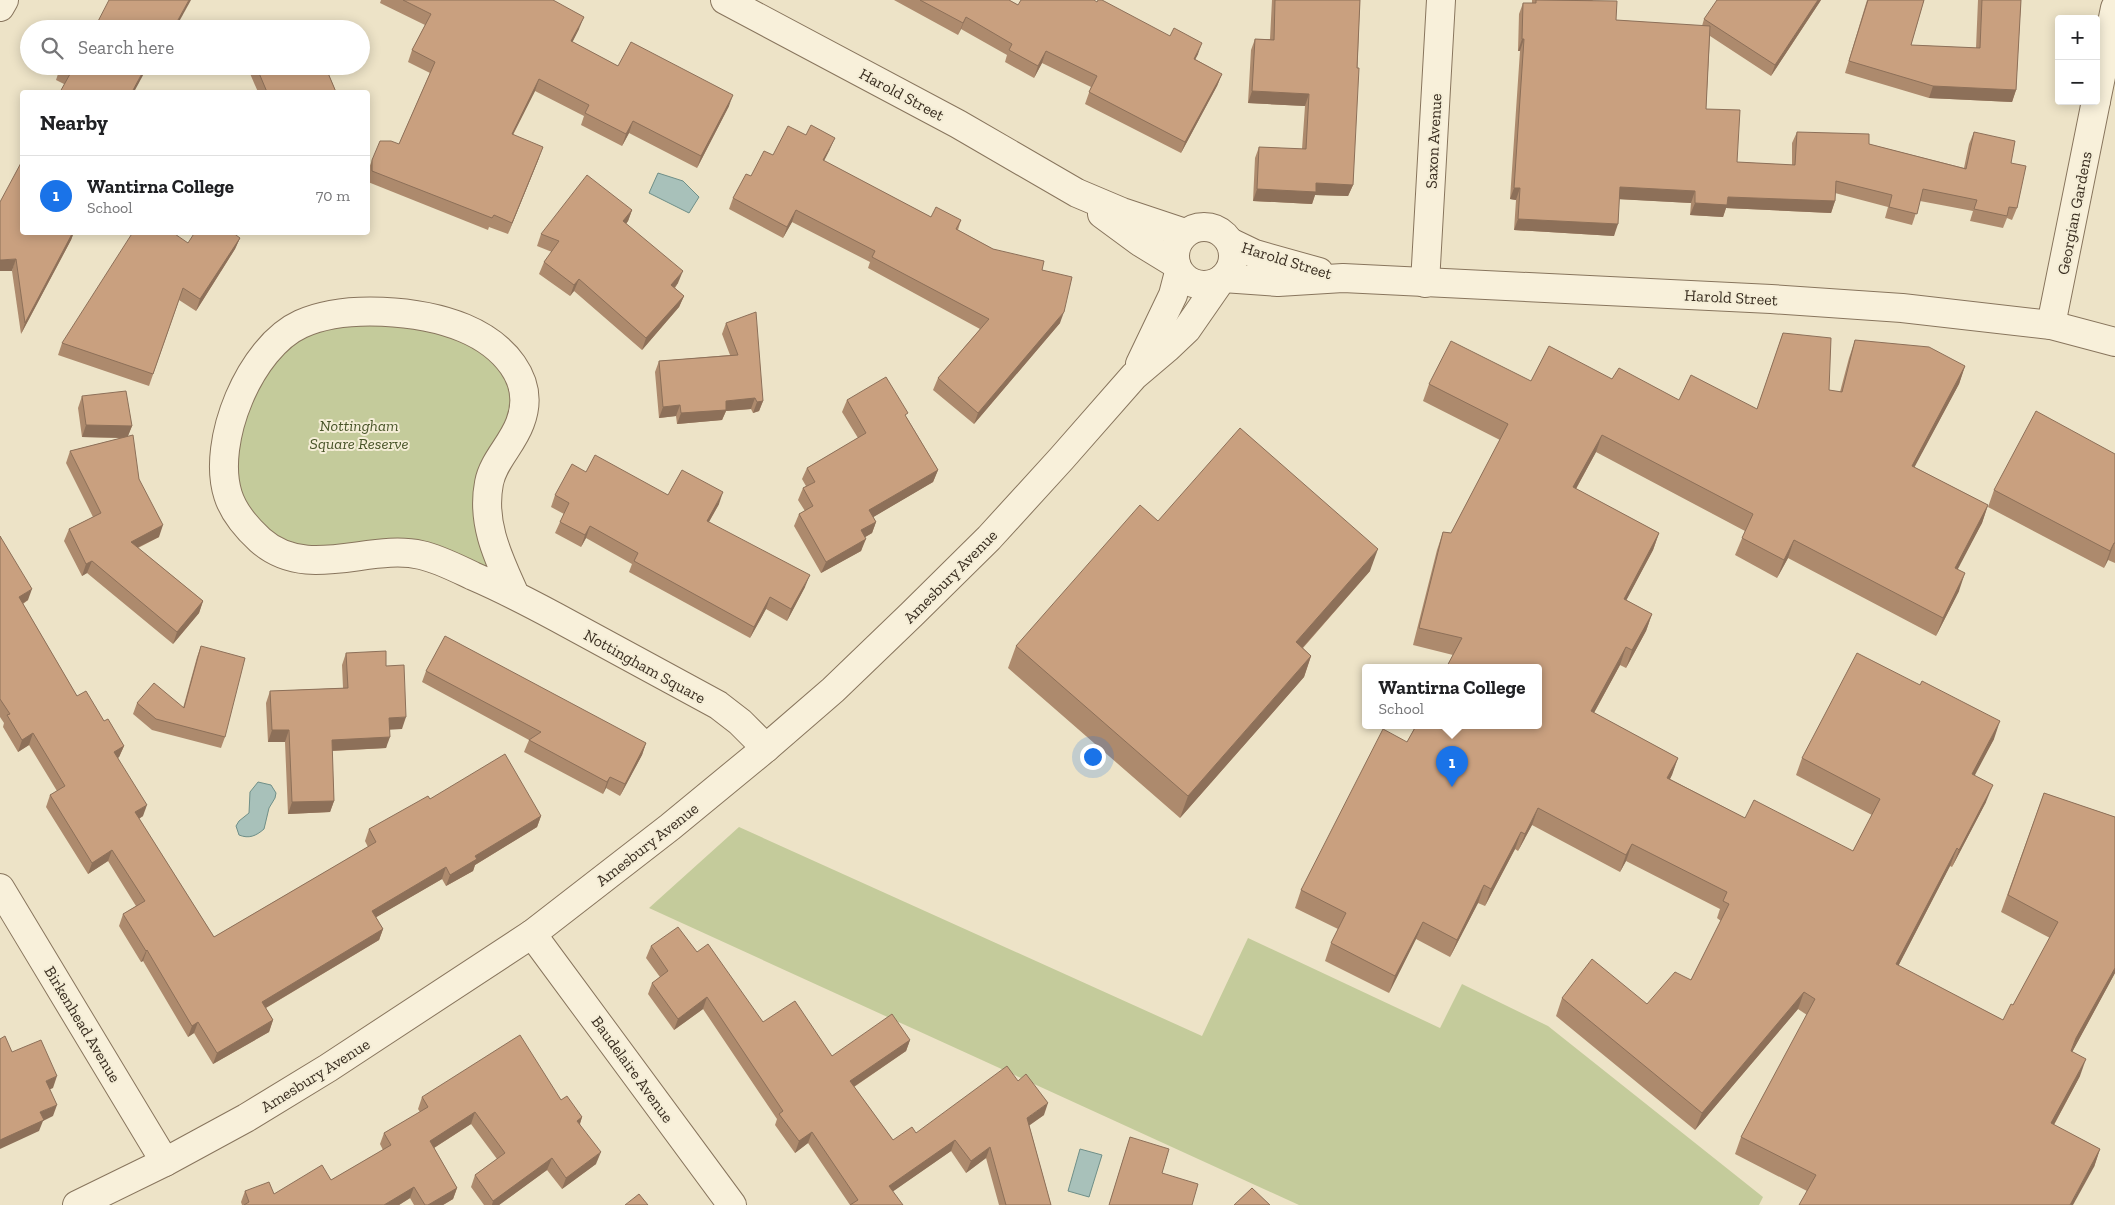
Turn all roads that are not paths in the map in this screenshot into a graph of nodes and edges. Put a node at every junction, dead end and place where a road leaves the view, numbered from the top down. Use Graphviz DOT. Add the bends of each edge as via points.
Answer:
graph roads {
  1 [pos="4,0"];
  2 [pos="725,0"];
  3 [pos="1442,0"];
  4 [pos="0,7"];
  5 [pos="2115,8"];
  6 [pos="2100,81"];
  7 [pos="2095,105"];
  8 [pos="1078,193"];
  9 [pos="1185,233"];
  10 [pos="1230,242"];
  11 [pos="1177,268"];
  12 [pos="1343,278"];
  13 [pos="1222,279"];
  14 [pos="1425,283"];
  15 [pos="2051,325"];
  16 [pos="2115,342"];
  17 [pos="1134,376"];
  18 [pos="516,595"];
  19 [pos="766,748"];
  20 [pos="0,888"];
  21 [pos="532,934"];
  22 [pos="165,1162"];
  23 [pos="76,1205"];
  24 [pos="732,1205"];
  1 -- 4 [label="street"];
  2 -- 8 [label="street, Harold Street" via="958,124"];
  3 -- 14 [label="street, Saxon Avenue"];
  5 -- 6 [label="street, Georgian Gardens"];
  7 -- 15 [label="street, Georgian Gardens"];
  8 -- 9 [label="street, Harold Street" via="1140,219"];
  8 -- 11 [label="street, Harold Street" via="1113,224"];
  9 -- 10 [label="street" via="1193,228 1210,227"];
  9 -- 11 [label="street" via="1175,250"];
  10 -- 12 [label="street, Harold Street" via="1255,254"];
  10 -- 13 [label="street" via="1233,261"];
  11 -- 13 [label="street" via="1194,284 1203,285"];
  11 -- 17 [label="street, Amesbury Avenue" via="1173,295"];
  12 -- 13 [label="street, Harold Street" via="1278,282"];
  12 -- 14 [label="street, Harold Street"];
  13 -- 17 [label="street, Amesbury Avenue" via="1186,329"];
  14 -- 15 [label="street, Harold Street" via="1893,307"];
  15 -- 16 [label="street, Harold Street"];
  17 -- 19 [label="street, Amesbury Avenue" via="989,538 833,690"];
  18 -- 18 [label="street, Nottingham Square" via="439,560 418,554 301,559 262,542 235,510 227,494 225,450 244,387 268,349 286,332 302,324 344,314 370,312 422,317 444,321 483,338 503,353 521,379 524,398 521,422 495,465 489,483 487,512 492,542"];
  18 -- 19 [label="street, Nottingham Square" via="718,705"];
  19 -- 21 [label="street, Amesbury Avenue"];
  20 -- 22 [label="street, Birkenhead Avenue"];
  21 -- 22 [label="street, Amesbury Avenue" via="328,1068"];
  21 -- 24 [label="street, Baudelaire Avenue"];
  22 -- 23 [label="street, Amesbury Avenue"];
}
